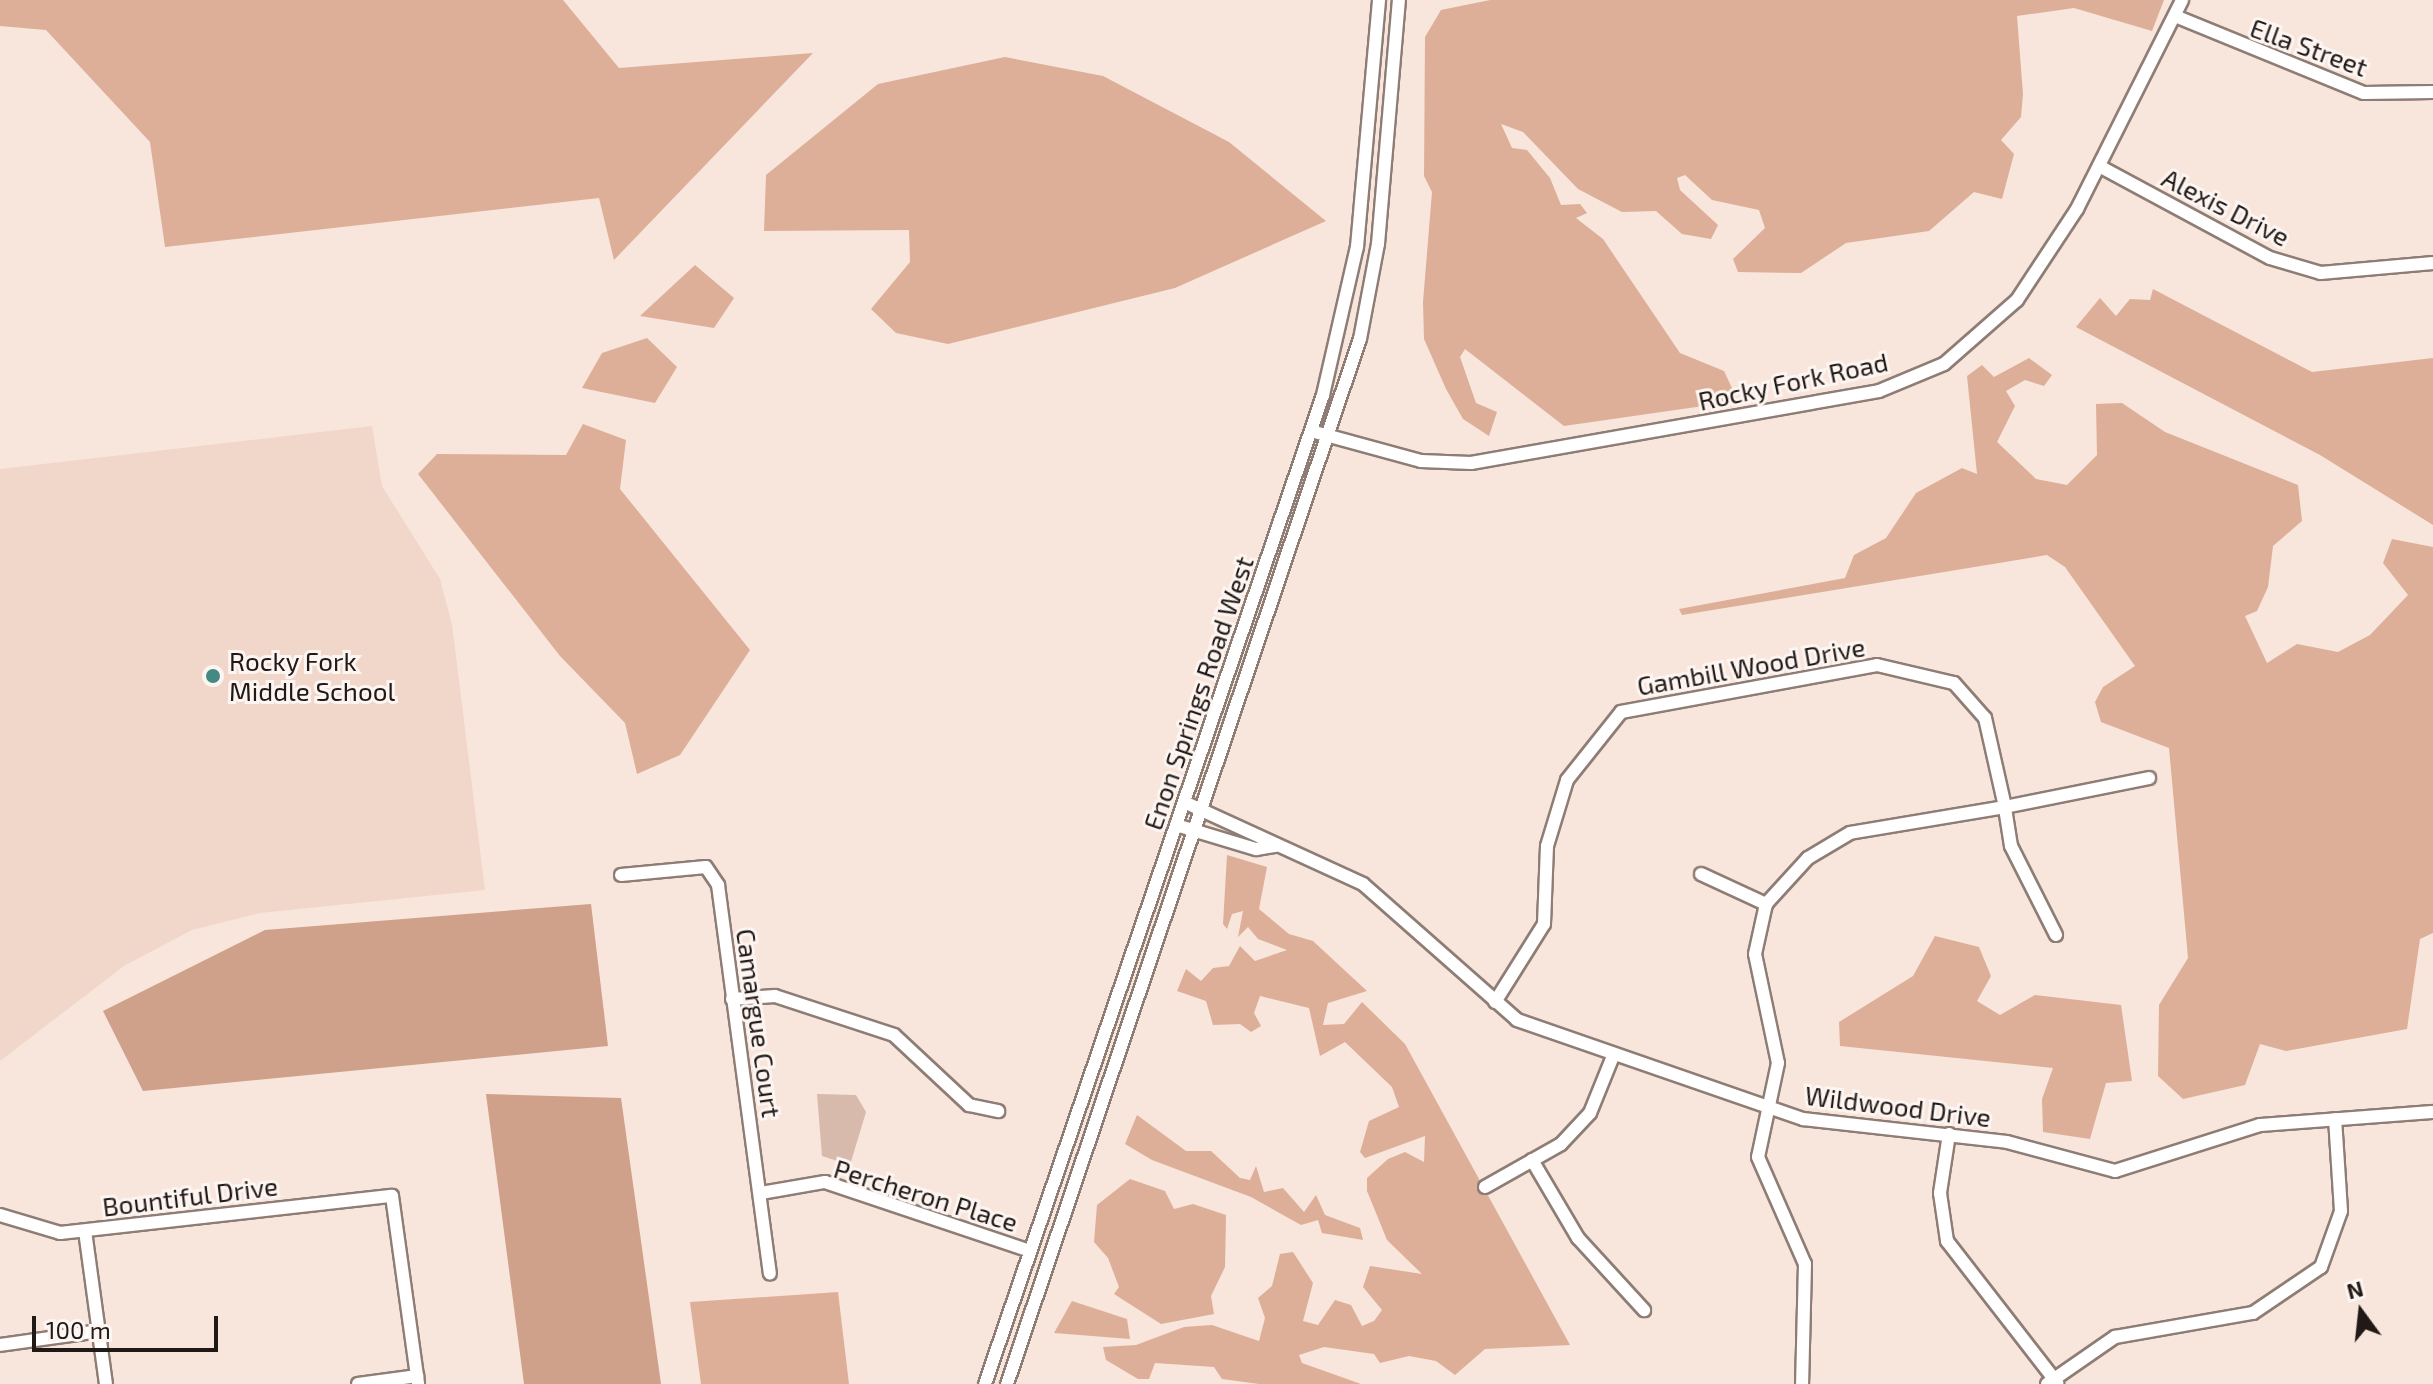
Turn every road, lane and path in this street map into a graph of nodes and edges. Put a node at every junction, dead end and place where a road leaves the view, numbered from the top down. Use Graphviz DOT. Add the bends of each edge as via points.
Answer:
graph roads {
  1 [pos="1379,0"];
  2 [pos="1399,0"];
  3 [pos="2182,0"];
  4 [pos="2175,16"];
  5 [pos="2433,92"];
  6 [pos="2099,166"];
  7 [pos="2433,263"];
  8 [pos="1311,431"];
  9 [pos="1331,438"];
  10 [pos="2149,778"];
  11 [pos="1184,802"];
  12 [pos="2005,807"];
  13 [pos="1204,809"];
  14 [pos="1176,825"];
  15 [pos="1196,832"];
  16 [pos="1276,846"];
  17 [pos="1701,874"];
  18 [pos="621,875"];
  19 [pos="1766,904"];
  20 [pos="2056,935"];
  21 [pos="732,999"];
  22 [pos="1495,1002"];
  23 [pos="1613,1056"];
  24 [pos="1769,1109"];
  25 [pos="998,1111"];
  26 [pos="2433,1112"];
  27 [pos="2335,1119"];
  28 [pos="1949,1134"];
  29 [pos="1532,1160"];
  30 [pos="1485,1187"];
  31 [pos="761,1193"];
  32 [pos="0,1215"];
  33 [pos="85,1231"];
  34 [pos="1030,1251"];
  35 [pos="770,1274"];
  36 [pos="1644,1310"];
  37 [pos="99,1331"];
  38 [pos="0,1345"];
  39 [pos="418,1380"];
  40 [pos="2053,1382"];
  41 [pos="106,1384"];
  42 [pos="358,1384"];
  43 [pos="985,1384"];
  44 [pos="1007,1384"];
  45 [pos="1802,1384"];
  1 -- 8 [label="street, Enon Springs Road West" via="1357,247"];
  2 -- 9 [label="street" via="1378,244"];
  3 -- 4 [label="street, Rocky Fork Road"];
  4 -- 5 [label="street, Ella Street" via="2364,93"];
  4 -- 6 [label="street, Rocky Fork Road"];
  6 -- 7 [label="street, Alexis Drive" via="2270,258 2321,273"];
  6 -- 9 [label="street, Rocky Fork Road" via="2017,300 1944,364 1879,391 1471,463 1421,461"];
  8 -- 9 [label="street, Rocky Fork Road"];
  8 -- 11 [label="street, Enon Springs Road West"];
  9 -- 13 [label="street"];
  10 -- 12 [label="street"];
  11 -- 13 [label="street, Wildwood Drive"];
  11 -- 14 [label="street, Enon Springs Road West"];
  12 -- 19 [label="street" via="1850,833 1808,858"];
  12 -- 20 [label="street, Gambill Wood Drive" via="2011,846"];
  12 -- 22 [label="street, Gambill Wood Drive" via="1985,718 1954,683 1917,669 1877,665 1621,712 1562,790 1547,846 1544,924"];
  13 -- 15 [label="street"];
  13 -- 16 [label="street, Wildwood Drive" via="1261,831"];
  14 -- 15 [label="street, Wildwood Drive"];
  14 -- 34 [label="street, Enon Springs Road West"];
  15 -- 16 [label="street, Wildwood Drive" via="1256,849"];
  15 -- 44 [label="street"];
  16 -- 22 [label="street, Wildwood Drive" via="1363,884"];
  17 -- 19 [label="street"];
  18 -- 21 [label="street, Camargue Court" via="706,867 718,885"];
  19 -- 24 [label="street" via="1755,954 1778,1063"];
  21 -- 25 [label="street" via="775,996 894,1035 969,1105"];
  21 -- 31 [label="street, Camargue Court"];
  22 -- 23 [label="street, Wildwood Drive" via="1525,1024"];
  23 -- 24 [label="street, Wildwood Drive"];
  23 -- 29 [label="street" via="1590,1113"];
  24 -- 28 [label="street, Wildwood Drive" via="1837,1124"];
  24 -- 45 [label="street" via="1758,1157 1805,1264"];
  26 -- 27 [label="street, Wildwood Drive"];
  27 -- 28 [label="street, Wildwood Drive" via="2260,1125 2166,1161 2115,1171"];
  27 -- 40 [label="street" via="2341,1211 2321,1267 2253,1313 2128,1333"];
  28 -- 40 [label="street" via="1940,1193 1947,1241"];
  29 -- 30 [label="street"];
  29 -- 36 [label="street" via="1578,1238"];
  31 -- 34 [label="street, Percheron Place" via="825,1182"];
  31 -- 35 [label="street, Camargue Court"];
  32 -- 33 [label="street, Bountiful Drive" via="60,1233"];
  33 -- 37 [label="street"];
  33 -- 39 [label="street, Bountiful Drive" via="387,1195"];
  34 -- 43 [label="street, Enon Springs Road West"];
  37 -- 38 [label="street"];
  37 -- 41 [label="street"];
  39 -- 42 [label="street"];
}
